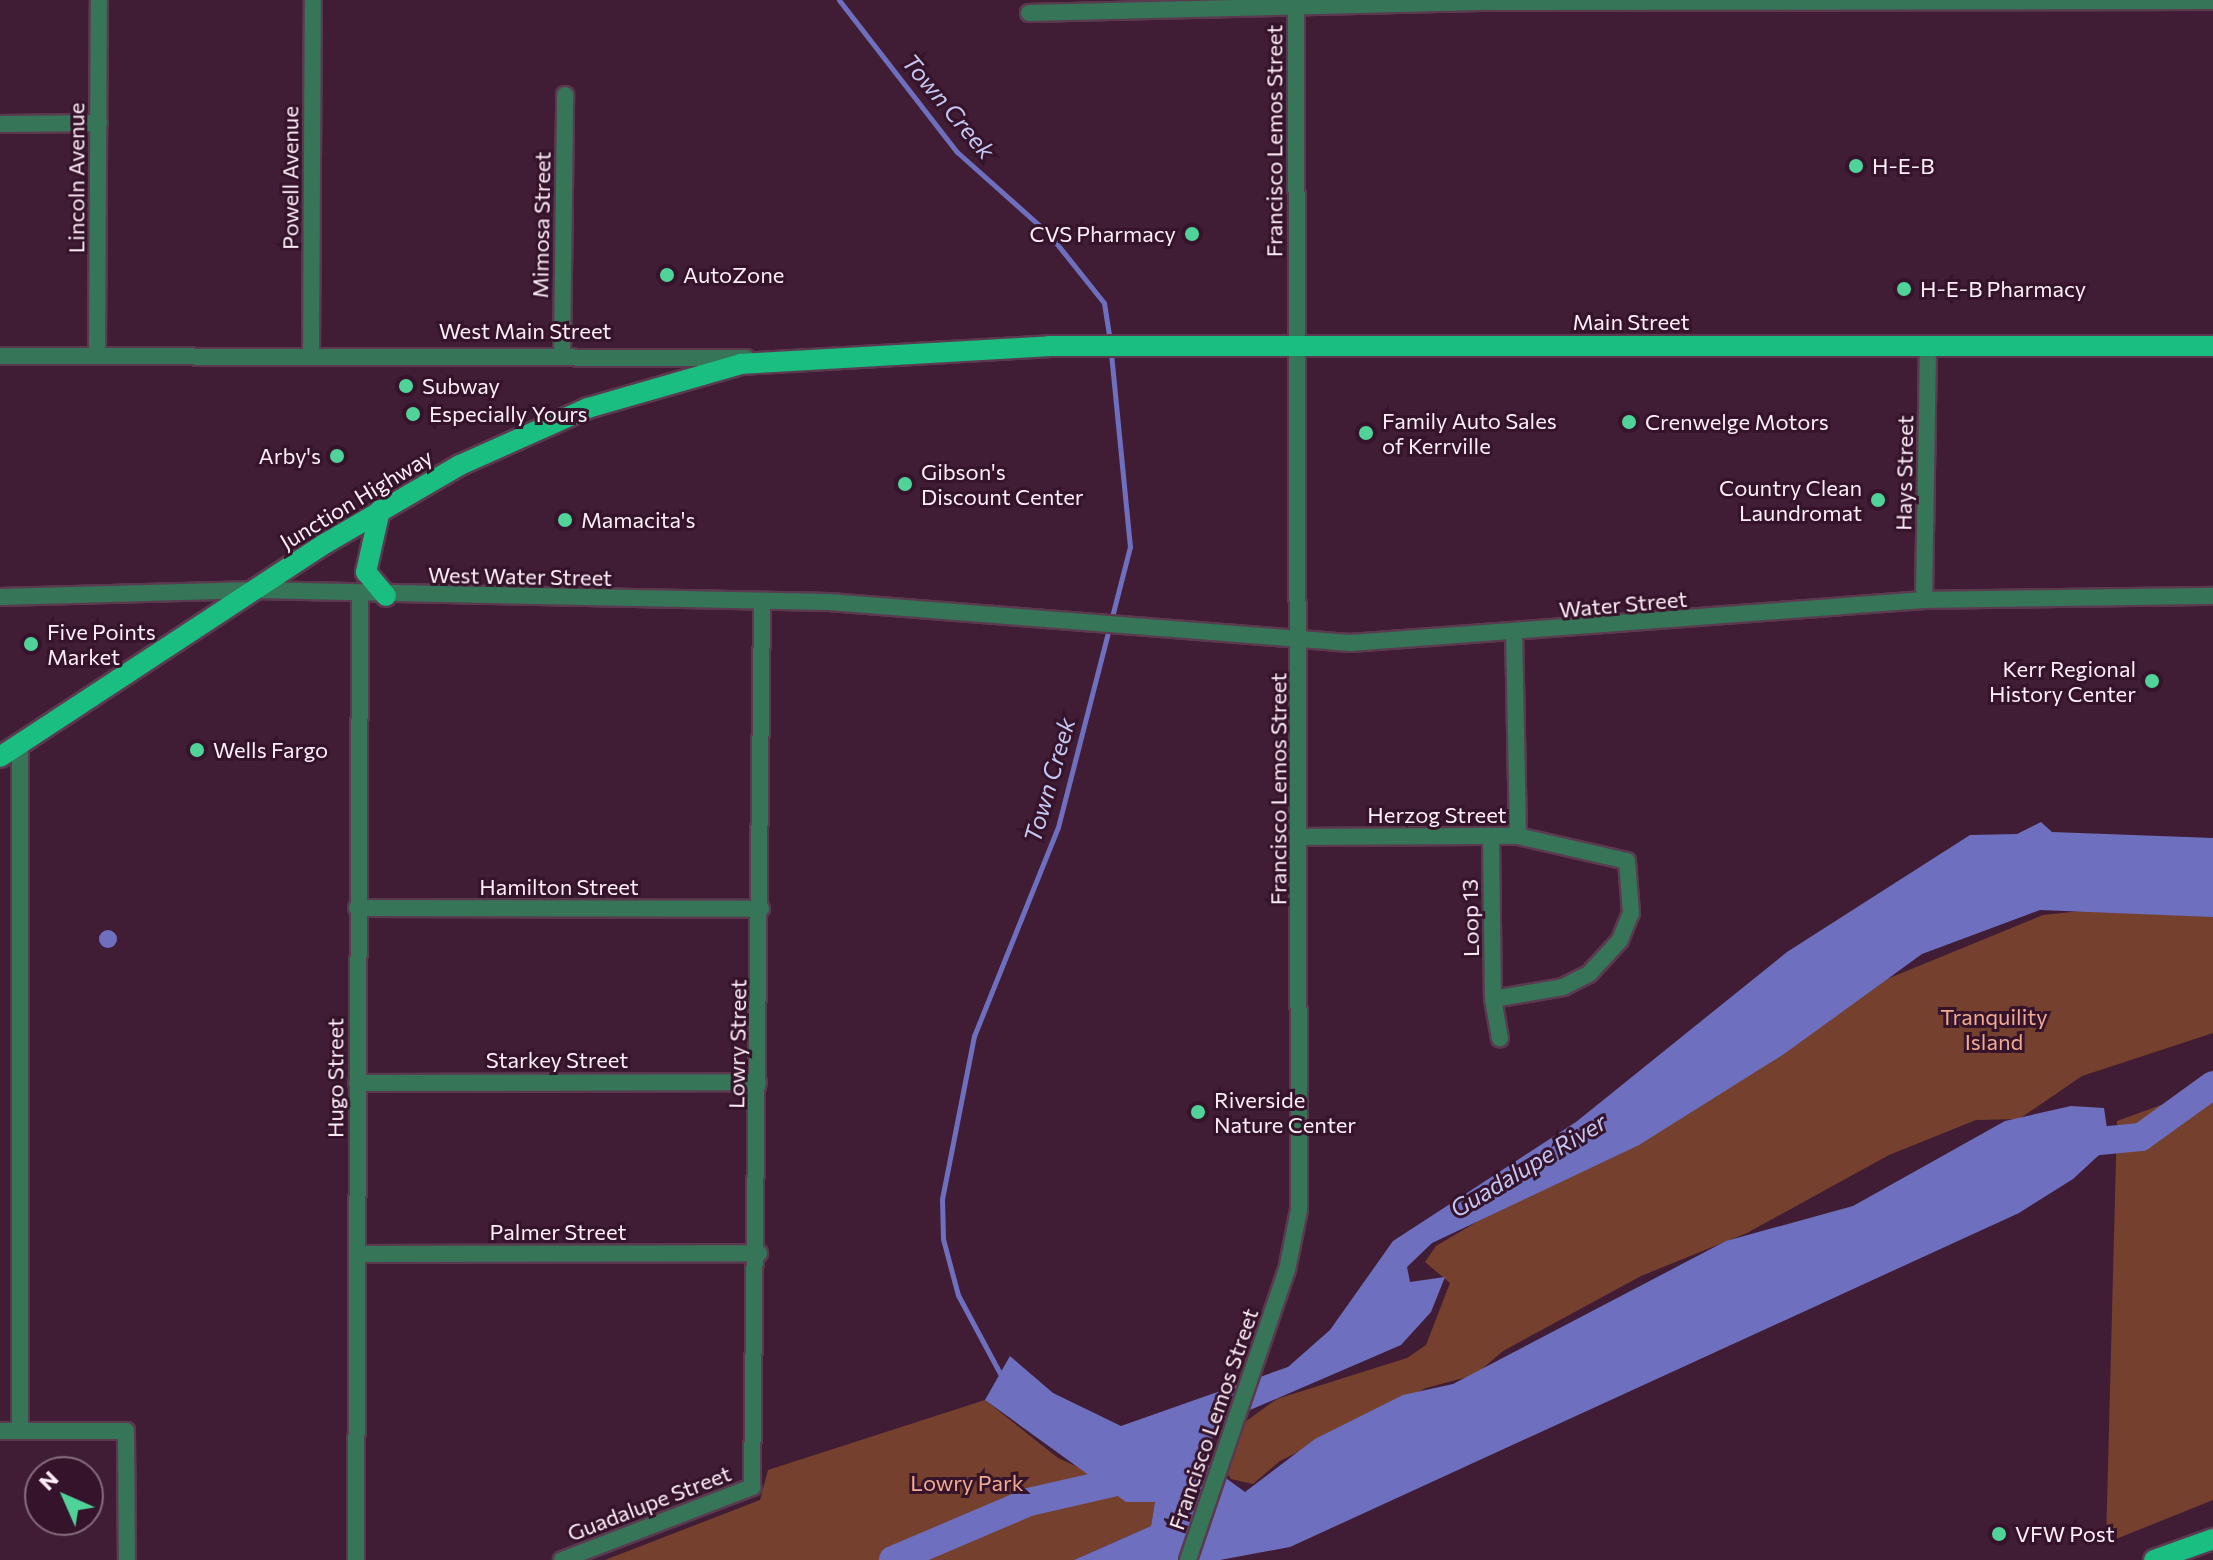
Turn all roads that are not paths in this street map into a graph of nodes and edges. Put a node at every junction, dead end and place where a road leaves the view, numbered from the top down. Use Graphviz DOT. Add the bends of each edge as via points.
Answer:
graph roads {
  1 [pos="99,0"];
  2 [pos="313,0"];
  3 [pos="1614,1"];
  4 [pos="1929,1"];
  5 [pos="2213,1"];
  6 [pos="1296,4"];
  7 [pos="1088,5"];
  8 [pos="1029,13"];
  9 [pos="565,95"];
  10 [pos="99,123"];
  11 [pos="0,124"];
  12 [pos="1049,346"];
  13 [pos="1299,346"];
  14 [pos="1928,346"];
  15 [pos="2213,346"];
  16 [pos="311,355"];
  17 [pos="562,355"];
  18 [pos="0,356"];
  19 [pos="97,356"];
  20 [pos="773,358"];
  21 [pos="380,510"];
  22 [pos="255,590"];
  23 [pos="360,596"];
  24 [pos="386,596"];
  25 [pos="2213,596"];
  26 [pos="0,597"];
  27 [pos="1924,600"];
  28 [pos="762,602"];
  29 [pos="1038,620"];
  30 [pos="1514,636"];
  31 [pos="1301,640"];
  32 [pos="20,744"];
  33 [pos="0,757"];
  34 [pos="1518,836"];
  35 [pos="1300,837"];
  36 [pos="1491,837"];
  37 [pos="357,908"];
  38 [pos="761,909"];
  39 [pos="1493,999"];
  40 [pos="1500,1038"];
  41 [pos="758,1082"];
  42 [pos="357,1083"];
  43 [pos="759,1253"];
  44 [pos="357,1254"];
  45 [pos="0,1431"];
  46 [pos="20,1431"];
  47 [pos="752,1487"];
  48 [pos="2213,1539"];
  49 [pos="127,1560"];
  50 [pos="356,1560"];
  51 [pos="562,1560"];
  52 [pos="1188,1560"];
  53 [pos="2154,1560"];
  1 -- 10 [label="street, Lincoln Avenue"];
  2 -- 16 [label="street, Powell Avenue"];
  3 -- 4 [label="street"];
  3 -- 6 [label="street"];
  4 -- 5 [label="street"];
  6 -- 7 [label="street"];
  6 -- 13 [label="street, Francisco Lemos Street"];
  7 -- 8 [label="street"];
  9 -- 17 [label="street, Mimosa Street"];
  10 -- 11 [label="street"];
  10 -- 19 [label="street, Lincoln Avenue"];
  12 -- 13 [label="main road, Main Street"];
  12 -- 20 [label="main road, West Main Street"];
  13 -- 14 [label="main road, Main Street"];
  13 -- 31 [label="street, Francisco Lemos Street"];
  14 -- 15 [label="main road, Main Street"];
  14 -- 27 [label="street, Hays Street"];
  16 -- 17 [label="street, West Main Street"];
  16 -- 19 [label="street, West Main Street"];
  17 -- 20 [label="street, West Main Street"];
  18 -- 19 [label="street, West Main Street"];
  20 -- 21 [label="main road, Junction Highway" via="552,422"];
  21 -- 22 [label="main road, Junction Highway"];
  21 -- 24 [label="main road" via="366,572"];
  22 -- 23 [label="street, West Water Street"];
  22 -- 26 [label="street, West Water Street"];
  22 -- 32 [label="main road, Junction Highway"];
  23 -- 24 [label="street, West Water Street"];
  23 -- 37 [label="street, Hugo Street"];
  24 -- 28 [label="street, West Water Street"];
  25 -- 27 [label="street, Water Street"];
  27 -- 30 [label="street, Water Street"];
  28 -- 29 [label="street, West Water Street"];
  28 -- 38 [label="street, Lowry Street"];
  29 -- 31 [label="street, Water Street"];
  30 -- 31 [label="street, Water Street"];
  30 -- 34 [label="street, Herzog Street"];
  31 -- 35 [label="street, Francisco Lemos Street"];
  32 -- 33 [label="main road, Junction Highway"];
  32 -- 46 [label="street"];
  34 -- 36 [label="street, Herzog Street"];
  34 -- 39 [label="street" via="1627,861 1631,913 1620,940 1589,974 1563,987"];
  35 -- 36 [label="street, Herzog Street"];
  35 -- 52 [label="street, Francisco Lemos Street" via="1297,1226"];
  36 -- 39 [label="street, Loop 13"];
  37 -- 38 [label="street, Hamilton Street"];
  37 -- 42 [label="street, Hugo Street"];
  38 -- 41 [label="street, Lowry Street"];
  39 -- 40 [label="street, Loop 13"];
  41 -- 42 [label="street, Starkey Street"];
  41 -- 43 [label="street, Lowry Street"];
  42 -- 44 [label="street, Hugo Street"];
  43 -- 44 [label="street, Palmer Street"];
  43 -- 47 [label="street, Lowry Street"];
  44 -- 50 [label="street, Hugo Street"];
  45 -- 46 [label="street"];
  46 -- 49 [label="street" via="126,1431"];
  47 -- 51 [label="street, Guadalupe Street"];
  48 -- 53 [label="main road"];
}
